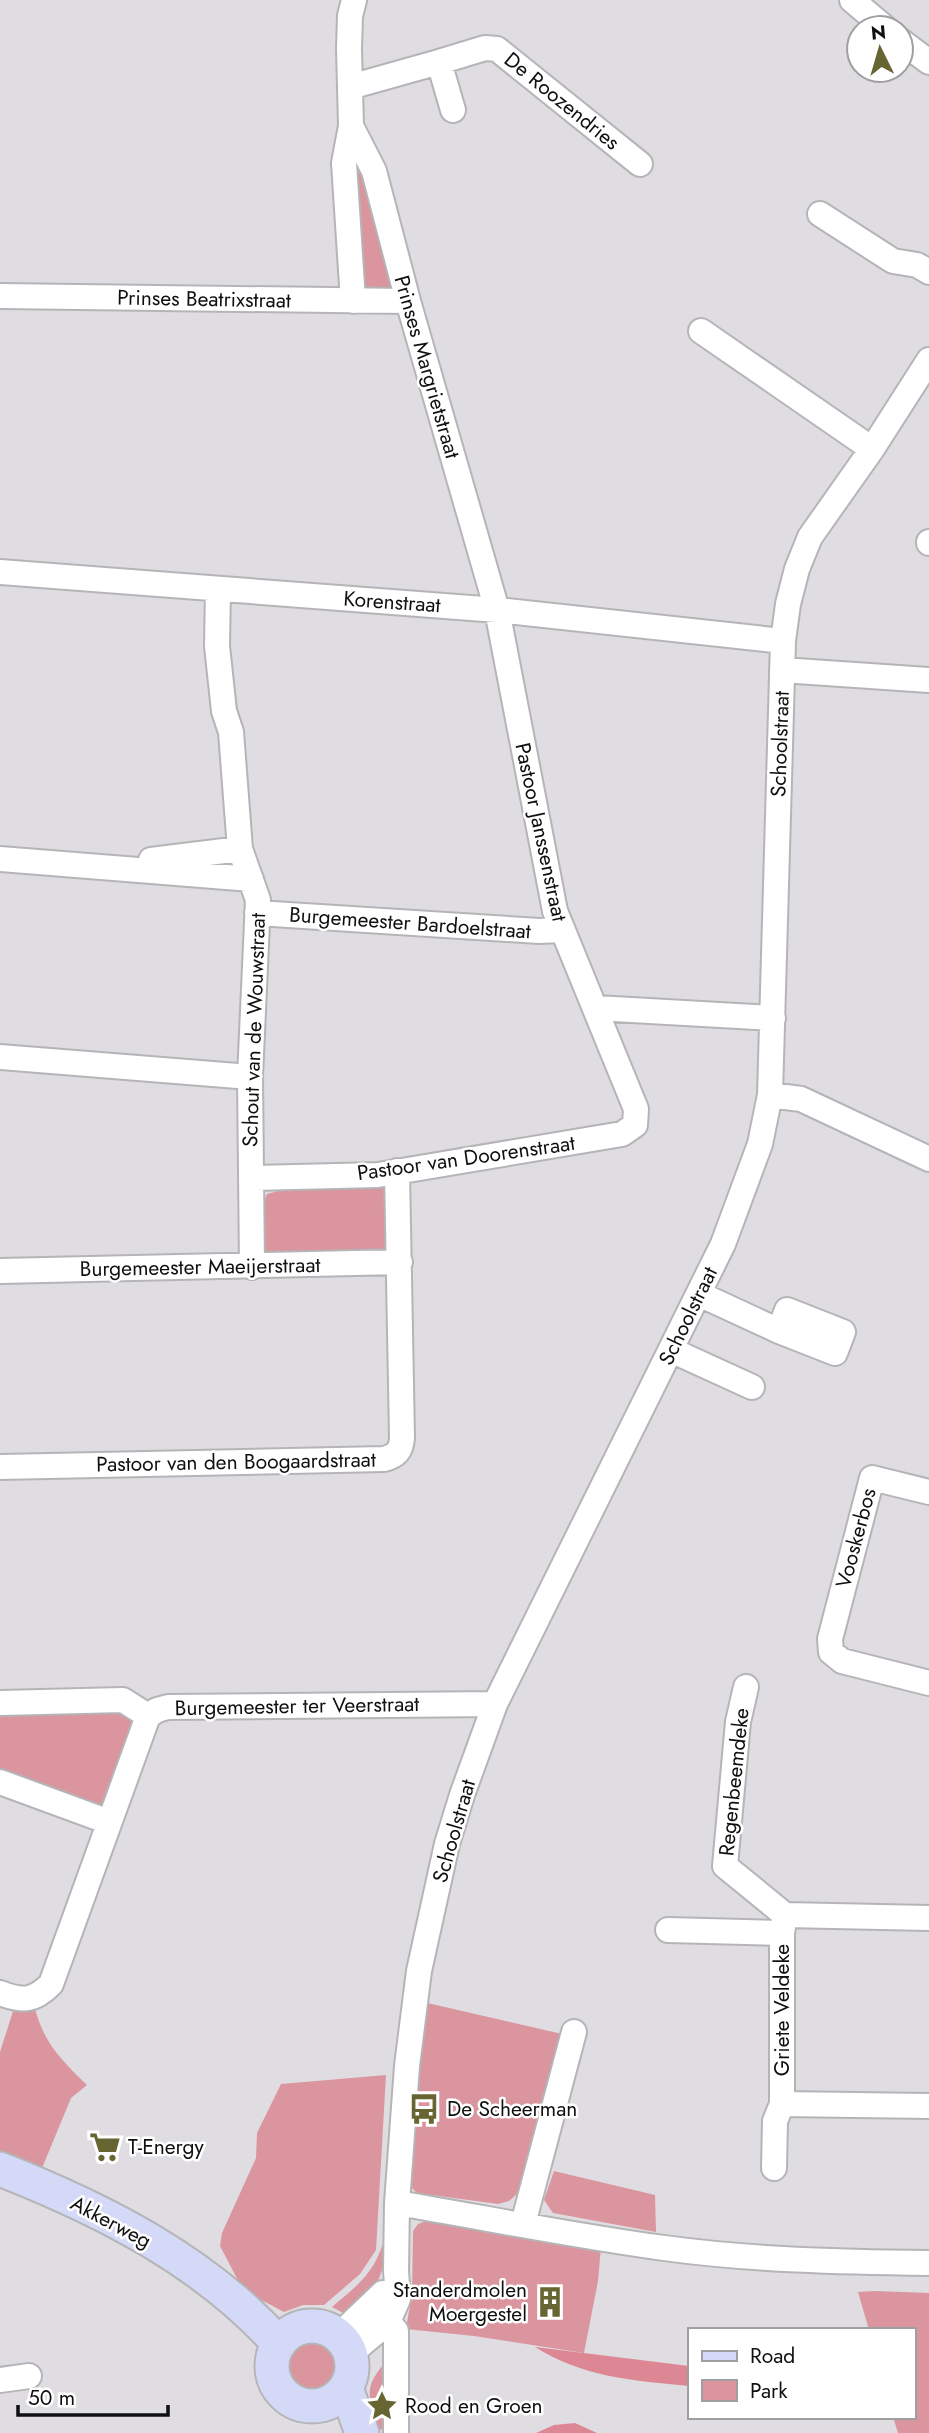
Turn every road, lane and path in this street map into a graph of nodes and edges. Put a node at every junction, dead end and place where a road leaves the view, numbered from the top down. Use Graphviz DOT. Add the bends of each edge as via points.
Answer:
graph roads {
  1 [pos="354,0"];
  2 [pos="852,0"];
  3 [pos="868,14"];
  4 [pos="439,62"];
  5 [pos="350,87"];
  6 [pos="453,110"];
  7 [pos="351,126"];
  8 [pos="640,164"];
  9 [pos="820,214"];
  10 [pos="929,272"];
  11 [pos="0,296"];
  12 [pos="353,301"];
  13 [pos="408,302"];
  14 [pos="701,331"];
  15 [pos="929,362"];
  16 [pos="872,449"];
  17 [pos="0,572"];
  18 [pos="218,589"];
  19 [pos="497,610"];
  20 [pos="783,641"];
  21 [pos="782,670"];
  22 [pos="929,680"];
  23 [pos="240,849"];
  24 [pos="0,865"];
  25 [pos="99,866"];
  26 [pos="251,879"];
  27 [pos="257,913"];
  28 [pos="562,930"];
  29 [pos="596,1008"];
  30 [pos="773,1018"];
  31 [pos="0,1057"];
  32 [pos="250,1077"];
  33 [pos="770,1095"];
  34 [pos="635,1125"];
  35 [pos="929,1159"];
  36 [pos="397,1171"];
  37 [pos="251,1178"];
  38 [pos="400,1262"];
  39 [pos="252,1267"];
  40 [pos="0,1271"];
  41 [pos="699,1294"];
  42 [pos="779,1331"];
  43 [pos="671,1350"];
  44 [pos="752,1387"];
  45 [pos="0,1467"];
  46 [pos="928,1489"];
  47 [pos="929,1683"];
  48 [pos="746,1687"];
  49 [pos="0,1703"];
  50 [pos="495,1704"];
  51 [pos="148,1716"];
  52 [pos="0,1782"];
  53 [pos="108,1822"];
  54 [pos="929,1917"];
  55 [pos="783,1924"];
  56 [pos="668,1930"];
  57 [pos="0,1993"];
  58 [pos="574,2032"];
  59 [pos="782,2104"];
  60 [pos="929,2106"];
  61 [pos="774,2168"];
  62 [pos="0,2169"];
  63 [pos="397,2203"];
  64 [pos="523,2224"];
  65 [pos="929,2263"];
  66 [pos="381,2313"];
  67 [pos="289,2336"];
  68 [pos="344,2345"];
  69 [pos="29,2376"];
  70 [pos="0,2380"];
  71 [pos="335,2396"];
  72 [pos="342,2433"];
  73 [pos="362,2433"];
  74 [pos="396,2433"];
  1 -- 5 [label="street, Prinses Margrietstraat"];
  2 -- 3 [label="street"];
  4 -- 5 [label="street, De Roozendries"];
  4 -- 6 [label="street"];
  4 -- 8 [label="street, De Roozendries" via="485,48 497,49"];
  5 -- 7 [label="street, Prinses Margrietstraat"];
  7 -- 12 [label="street, Prinses Margrietstraat" via="344,163"];
  7 -- 13 [label="street, Prinses Margrietstraat" via="374,171"];
  9 -- 10 [label="street" via="893,261"];
  11 -- 12 [label="street, Prinses Beatrixstraat"];
  12 -- 13 [label="street, Prinses Beatrixstraat"];
  13 -- 19 [label="street, Prinses Margrietstraat"];
  14 -- 16 [label="street"];
  15 -- 16 [label="street, Schoolstraat"];
  16 -- 20 [label="street, Schoolstraat" via="810,537 796,569"];
  17 -- 18 [label="street, Korenstraat"];
  18 -- 19 [label="street, Korenstraat"];
  18 -- 23 [label="street, Schout van de Wouwstraat" via="217,646 237,783"];
  19 -- 20 [label="street, Korenstraat"];
  19 -- 28 [label="street, Pastoor Janssenstraat"];
  20 -- 21 [label="street, Schoolstraat"];
  21 -- 22 [label="street"];
  21 -- 30 [label="street, Schoolstraat"];
  23 -- 25 [label="street"];
  23 -- 26 [label="street, Schout van de Wouwstraat"];
  24 -- 25 [label="street"];
  25 -- 26 [label="street"];
  26 -- 27 [label="street, Schout van de Wouwstraat"];
  27 -- 28 [label="street, Burgemeester Bardoelstraat"];
  27 -- 32 [label="street, Schout van de Wouwstraat"];
  28 -- 29 [label="street, Pastoor Janssenstraat"];
  29 -- 30 [label="street"];
  29 -- 34 [label="street, Pastoor Janssenstraat" via="636,1108"];
  30 -- 33 [label="street, Schoolstraat"];
  31 -- 32 [label="street"];
  32 -- 37 [label="street, Schout van de Wouwstraat"];
  33 -- 35 [label="street" via="801,1099"];
  33 -- 41 [label="street, Schoolstraat" via="745,1187"];
  34 -- 36 [label="street, Pastoor van Doorenstraat" via="622,1134"];
  36 -- 37 [label="street, Pastoor van Doorenstraat"];
  36 -- 38 [label="street, Pastoor van den Boogaardstraat"];
  37 -- 39 [label="street, Schout van de Wouwstraat"];
  38 -- 39 [label="street, Burgemeester Maeijerstraat"];
  38 -- 45 [label="street, Pastoor van den Boogaardstraat" via="402,1438 394,1457"];
  39 -- 40 [label="street, Burgemeester Maeijerstraat"];
  41 -- 42 [label="street"];
  41 -- 43 [label="street, Schoolstraat"];
  43 -- 44 [label="street"];
  43 -- 50 [label="street, Schoolstraat"];
  46 -- 47 [label="street, Vooskerbos" via="872,1478 830,1639 831,1652 842,1661"];
  48 -- 55 [label="street, Regenbeemdeke" via="738,1722 724,1866"];
  49 -- 51 [label="street" via="123,1700"];
  50 -- 51 [label="street, Burgemeester ter Veerstraat" via="168,1707"];
  50 -- 63 [label="street, Schoolstraat" via="447,1844 419,1971"];
  51 -- 53 [label="street, Burgemeester ter Veerstraat"];
  52 -- 53 [label="street"];
  53 -- 57 [label="street, Burgemeester ter Veerstraat" via="51,1984 38,1996 16,1999"];
  54 -- 55 [label="street"];
  55 -- 56 [label="street"];
  55 -- 59 [label="street, Griete Veldeke"];
  58 -- 64 [label="street"];
  59 -- 60 [label="street, Griete Veldeke"];
  59 -- 61 [label="street, Griete Veldeke" via="775,2121"];
  62 -- 67 [label="main road, Akkerweg" via="111,2219"];
  63 -- 64 [label="street"];
  63 -- 66 [label="street, Schoolstraat" via="398,2299"];
  64 -- 65 [label="street" via="718,2254"];
  66 -- 68 [label="street, Schoolstraat"];
  66 -- 74 [label="street" via="396,2331"];
  67 -- 68 [label="main road" via="320,2327"];
  67 -- 71 [label="main road" via="272,2363 279,2389 296,2402 311,2406"];
  68 -- 71 [label="main road" via="352,2369"];
  69 -- 70 [label="street"];
  71 -- 72 [label="main road"];
  71 -- 73 [label="main road"];
}
